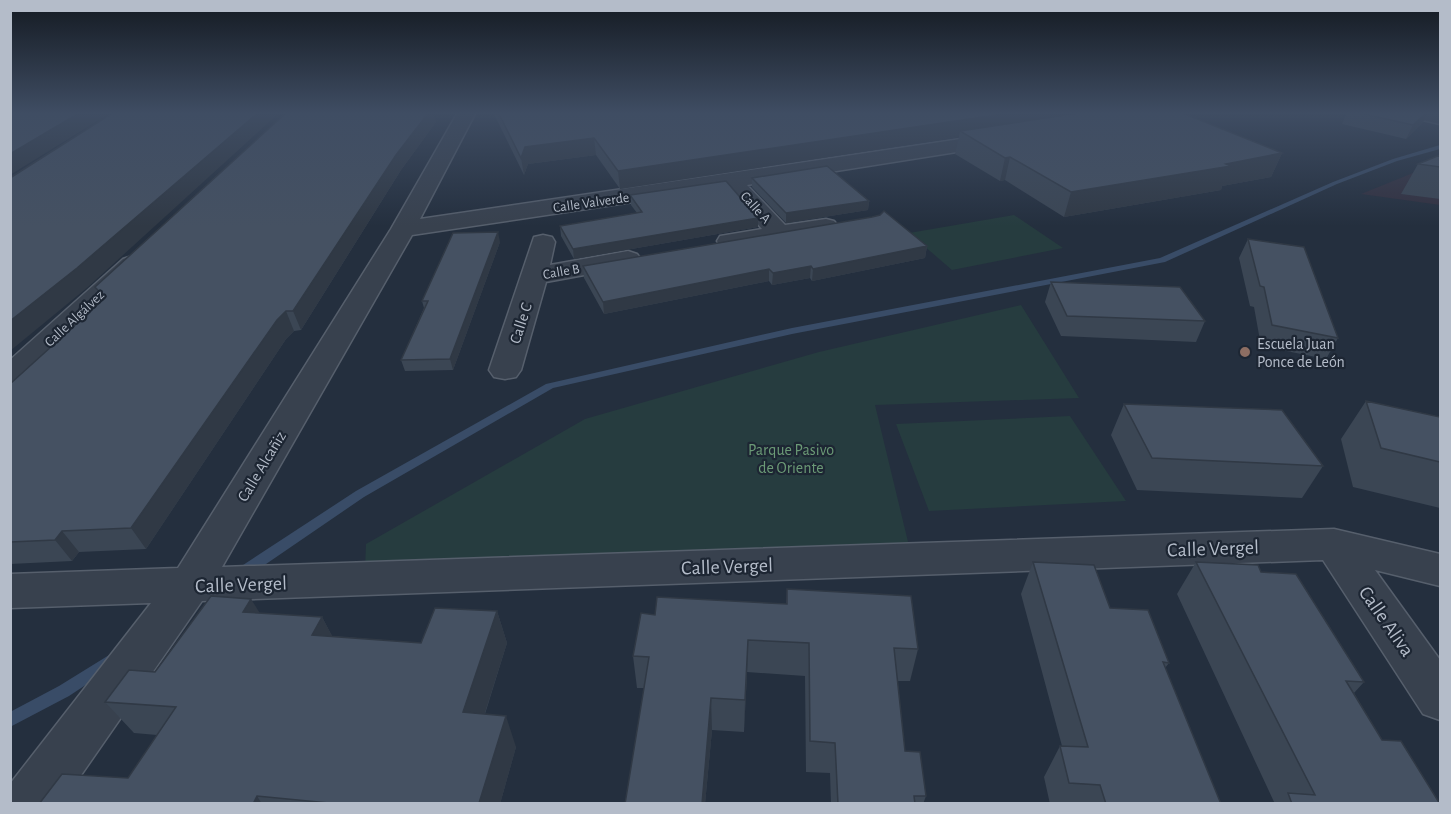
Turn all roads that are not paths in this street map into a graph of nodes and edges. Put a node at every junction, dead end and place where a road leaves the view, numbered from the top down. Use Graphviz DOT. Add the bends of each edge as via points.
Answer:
graph roads {
  1 [pos="446,150"];
  2 [pos="928,150"];
  3 [pos="732,181"];
  4 [pos="847,223"];
  5 [pos="403,229"];
  6 [pos="779,232"];
  7 [pos="543,242"];
  8 [pos="709,245"];
  9 [pos="149,249"];
  10 [pos="651,255"];
  11 [pos="535,276"];
  12 [pos="505,370"];
  13 [pos="10,377"];
  14 [pos="1334,544"];
  15 [pos="1440,570"];
  16 [pos="189,586"];
  17 [pos="10,591"];
  18 [pos="1440,698"];
  19 [pos="29,804"];
  1 -- 5 [label="street, Calle Alcañiz"];
  2 -- 3 [label="street, Calle Valverde"];
  3 -- 5 [label="street, Calle Valverde"];
  3 -- 6 [label="street, Calle A"];
  4 -- 6 [label="street"];
  5 -- 16 [label="street, Calle Alcañiz"];
  6 -- 8 [label="street"];
  7 -- 11 [label="street, Calle C"];
  9 -- 13 [label="street, Calle Algálvez"];
  10 -- 11 [label="street, Calle B"];
  11 -- 12 [label="street, Calle C"];
  14 -- 15 [label="street, Calle Vergel"];
  14 -- 16 [label="street, Calle Vergel"];
  14 -- 18 [label="street, Calle Aliva"];
  16 -- 17 [label="street, Calle Vergel"];
  16 -- 19 [label="street, Calle Alcañiz"];
}
